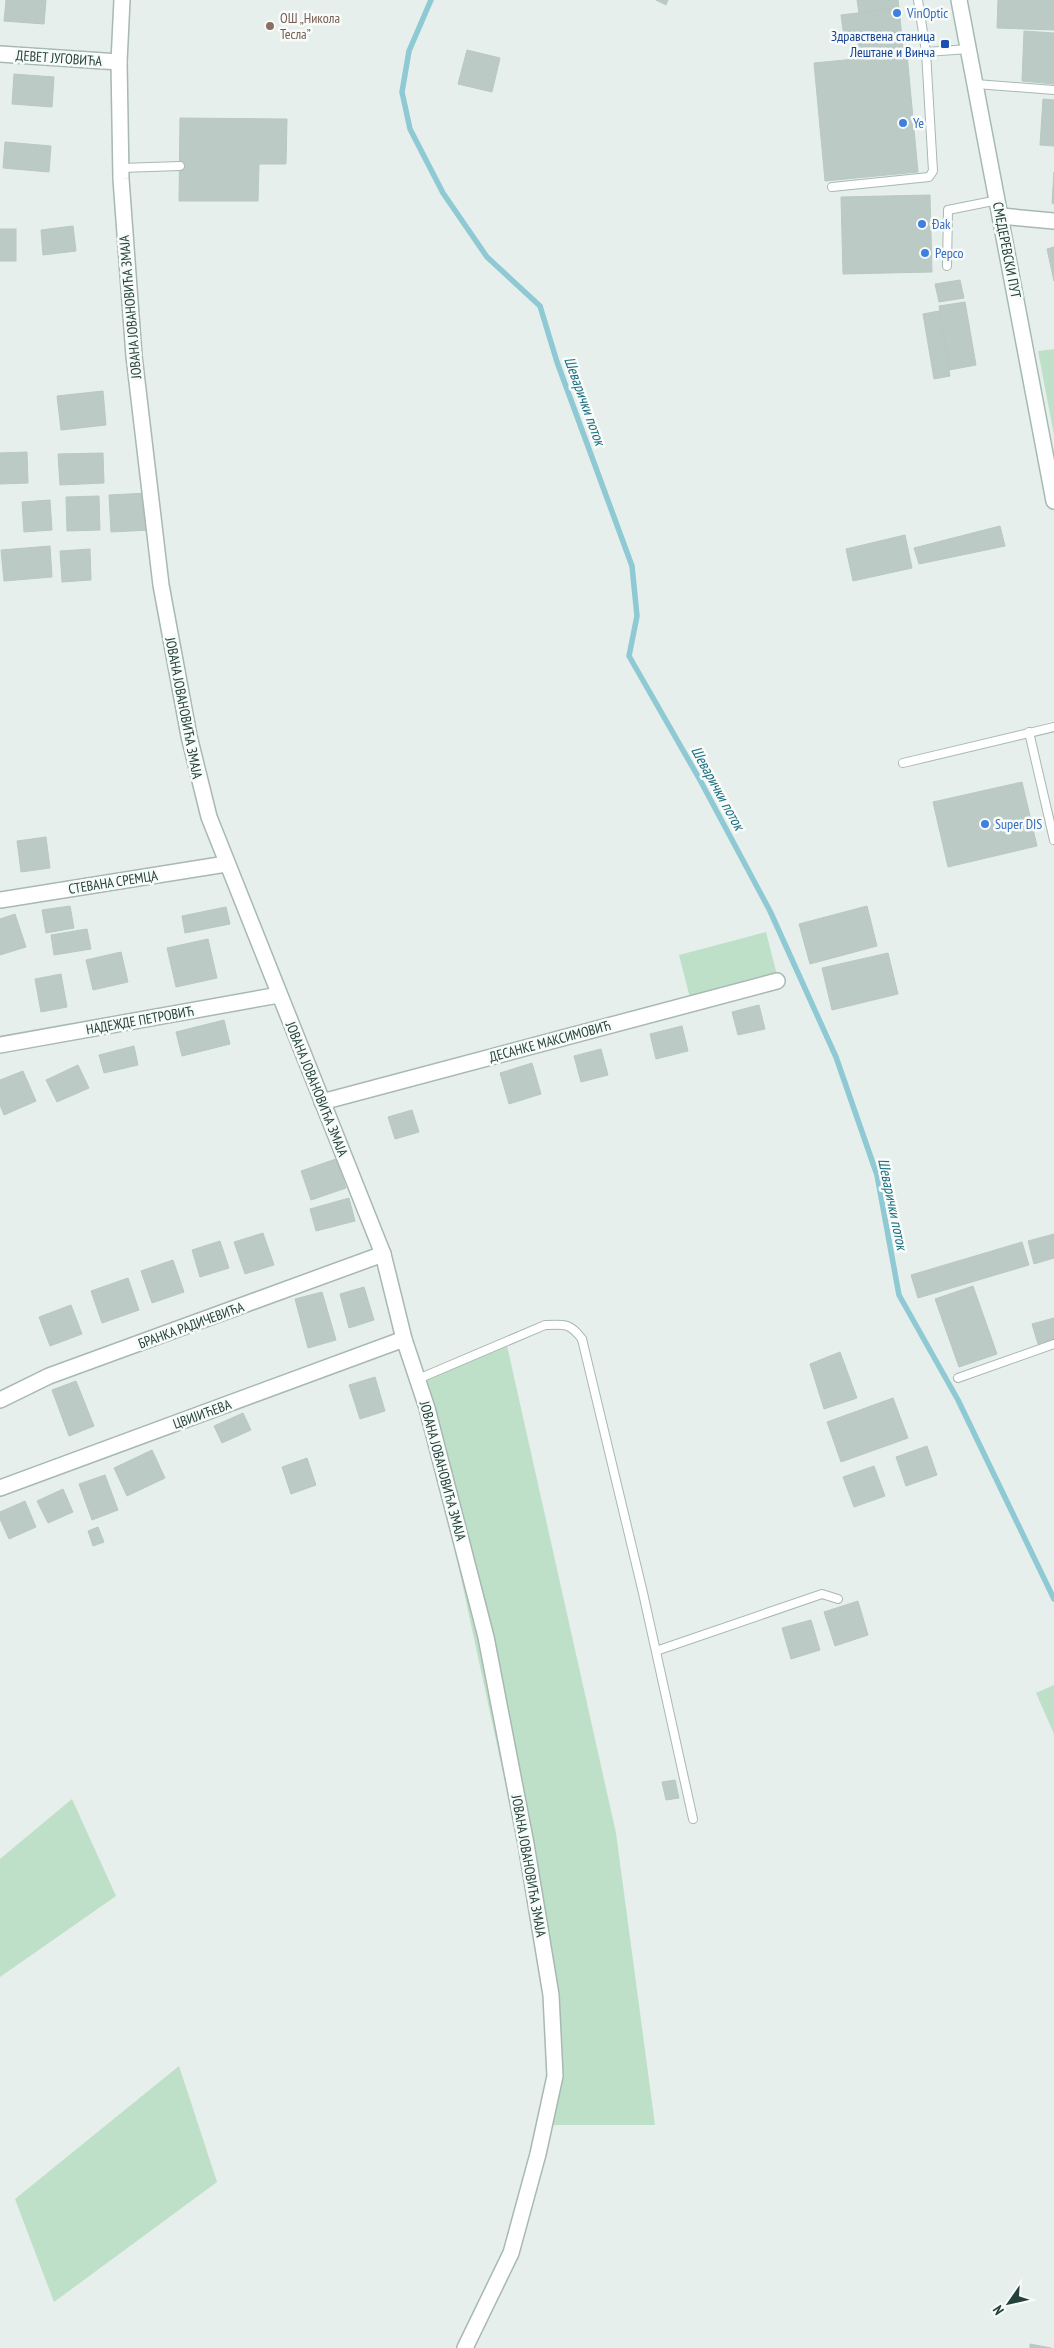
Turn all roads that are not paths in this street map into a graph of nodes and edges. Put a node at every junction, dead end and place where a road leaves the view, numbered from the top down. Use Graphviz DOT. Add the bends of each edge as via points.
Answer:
graph roads {
  1 [pos="122,0"];
  2 [pos="918,0"];
  3 [pos="959,0"];
  4 [pos="969,49"];
  5 [pos="926,52"];
  6 [pos="0,54"];
  7 [pos="119,62"];
  8 [pos="976,84"];
  9 [pos="1054,90"];
  10 [pos="180,166"];
  11 [pos="120,168"];
  12 [pos="832,187"];
  13 [pos="998,200"];
  14 [pos="1001,216"];
  15 [pos="1054,221"];
  16 [pos="947,266"];
  17 [pos="1054,500"];
  18 [pos="1054,726"];
  19 [pos="1029,732"];
  20 [pos="903,763"];
  21 [pos="1054,840"];
  22 [pos="226,864"];
  23 [pos="0,900"];
  24 [pos="777,981"];
  25 [pos="279,995"];
  26 [pos="0,1045"];
  27 [pos="322,1102"];
  28 [pos="383,1254"];
  29 [pos="404,1340"];
  30 [pos="1054,1344"];
  31 [pos="958,1378"];
  32 [pos="418,1379"];
  33 [pos="0,1400"];
  34 [pos="0,1488"];
  35 [pos="838,1600"];
  36 [pos="656,1651"];
  37 [pos="693,1819"];
  38 [pos="465,2348"];
  1 -- 7 [label="street, ЈОВАНА ЈОВАНОВИЋА ЗМАЈА"];
  2 -- 5 [label="lane"];
  3 -- 4 [label="street, СМЕДЕРЕВСКИ ПУТ"];
  4 -- 5 [label="lane"];
  4 -- 8 [label="street, СМЕДЕРЕВСКИ ПУТ"];
  5 -- 12 [label="lane" via="933,171 929,177"];
  6 -- 7 [label="street, ДЕВЕТ ЈУГОВИЋА"];
  7 -- 11 [label="street, ЈОВАНА ЈОВАНОВИЋА ЗМАЈА"];
  8 -- 9 [label="lane"];
  8 -- 13 [label="street, СМЕДЕРЕВСКИ ПУТ"];
  10 -- 11 [label="lane"];
  11 -- 22 [label="street, ЈОВАНА ЈОВАНОВИЋА ЗМАЈА" via="134,356 161,585 201,792"];
  13 -- 14 [label="street, СМЕДЕРЕВСКИ ПУТ"];
  13 -- 16 [label="lane" via="948,210"];
  14 -- 15 [label="street"];
  14 -- 17 [label="street, СМЕДЕРЕВСКИ ПУТ"];
  18 -- 19 [label="lane"];
  19 -- 20 [label="lane"];
  19 -- 21 [label="lane"];
  22 -- 23 [label="street, СТЕВАНА СРЕМЦА"];
  22 -- 25 [label="street, ЈОВАНА ЈОВАНОВИЋА ЗМАЈА"];
  24 -- 27 [label="street, ДЕСАНКЕ МАКСИМОВИЋ"];
  25 -- 26 [label="street, НАДЕЖДЕ ПЕТРОВИЋ"];
  25 -- 27 [label="street, ЈОВАНА ЈОВАНОВИЋА ЗМАЈА"];
  27 -- 28 [label="street, ЈОВАНА ЈОВАНОВИЋА ЗМАЈА"];
  28 -- 29 [label="street, ЈОВАНА ЈОВАНОВИЋА ЗМАЈА"];
  28 -- 33 [label="street, БРАНКА РАДИЧЕВИЋА" via="49,1376"];
  29 -- 32 [label="street, ЈОВАНА ЈОВАНОВИЋА ЗМАЈА"];
  29 -- 34 [label="street, ЦВИЈИЋЕВА"];
  30 -- 31 [label="lane"];
  32 -- 36 [label="lane" via="545,1325 566,1324 577,1332 582,1339"];
  32 -- 38 [label="street, ЈОВАНА ЈОВАНОВИЋА ЗМАЈА" via="486,1637 526,1844 552,2004 555,2076 538,2154 511,2253"];
  35 -- 36 [label="lane" via="822,1594"];
  36 -- 37 [label="lane"];
}
